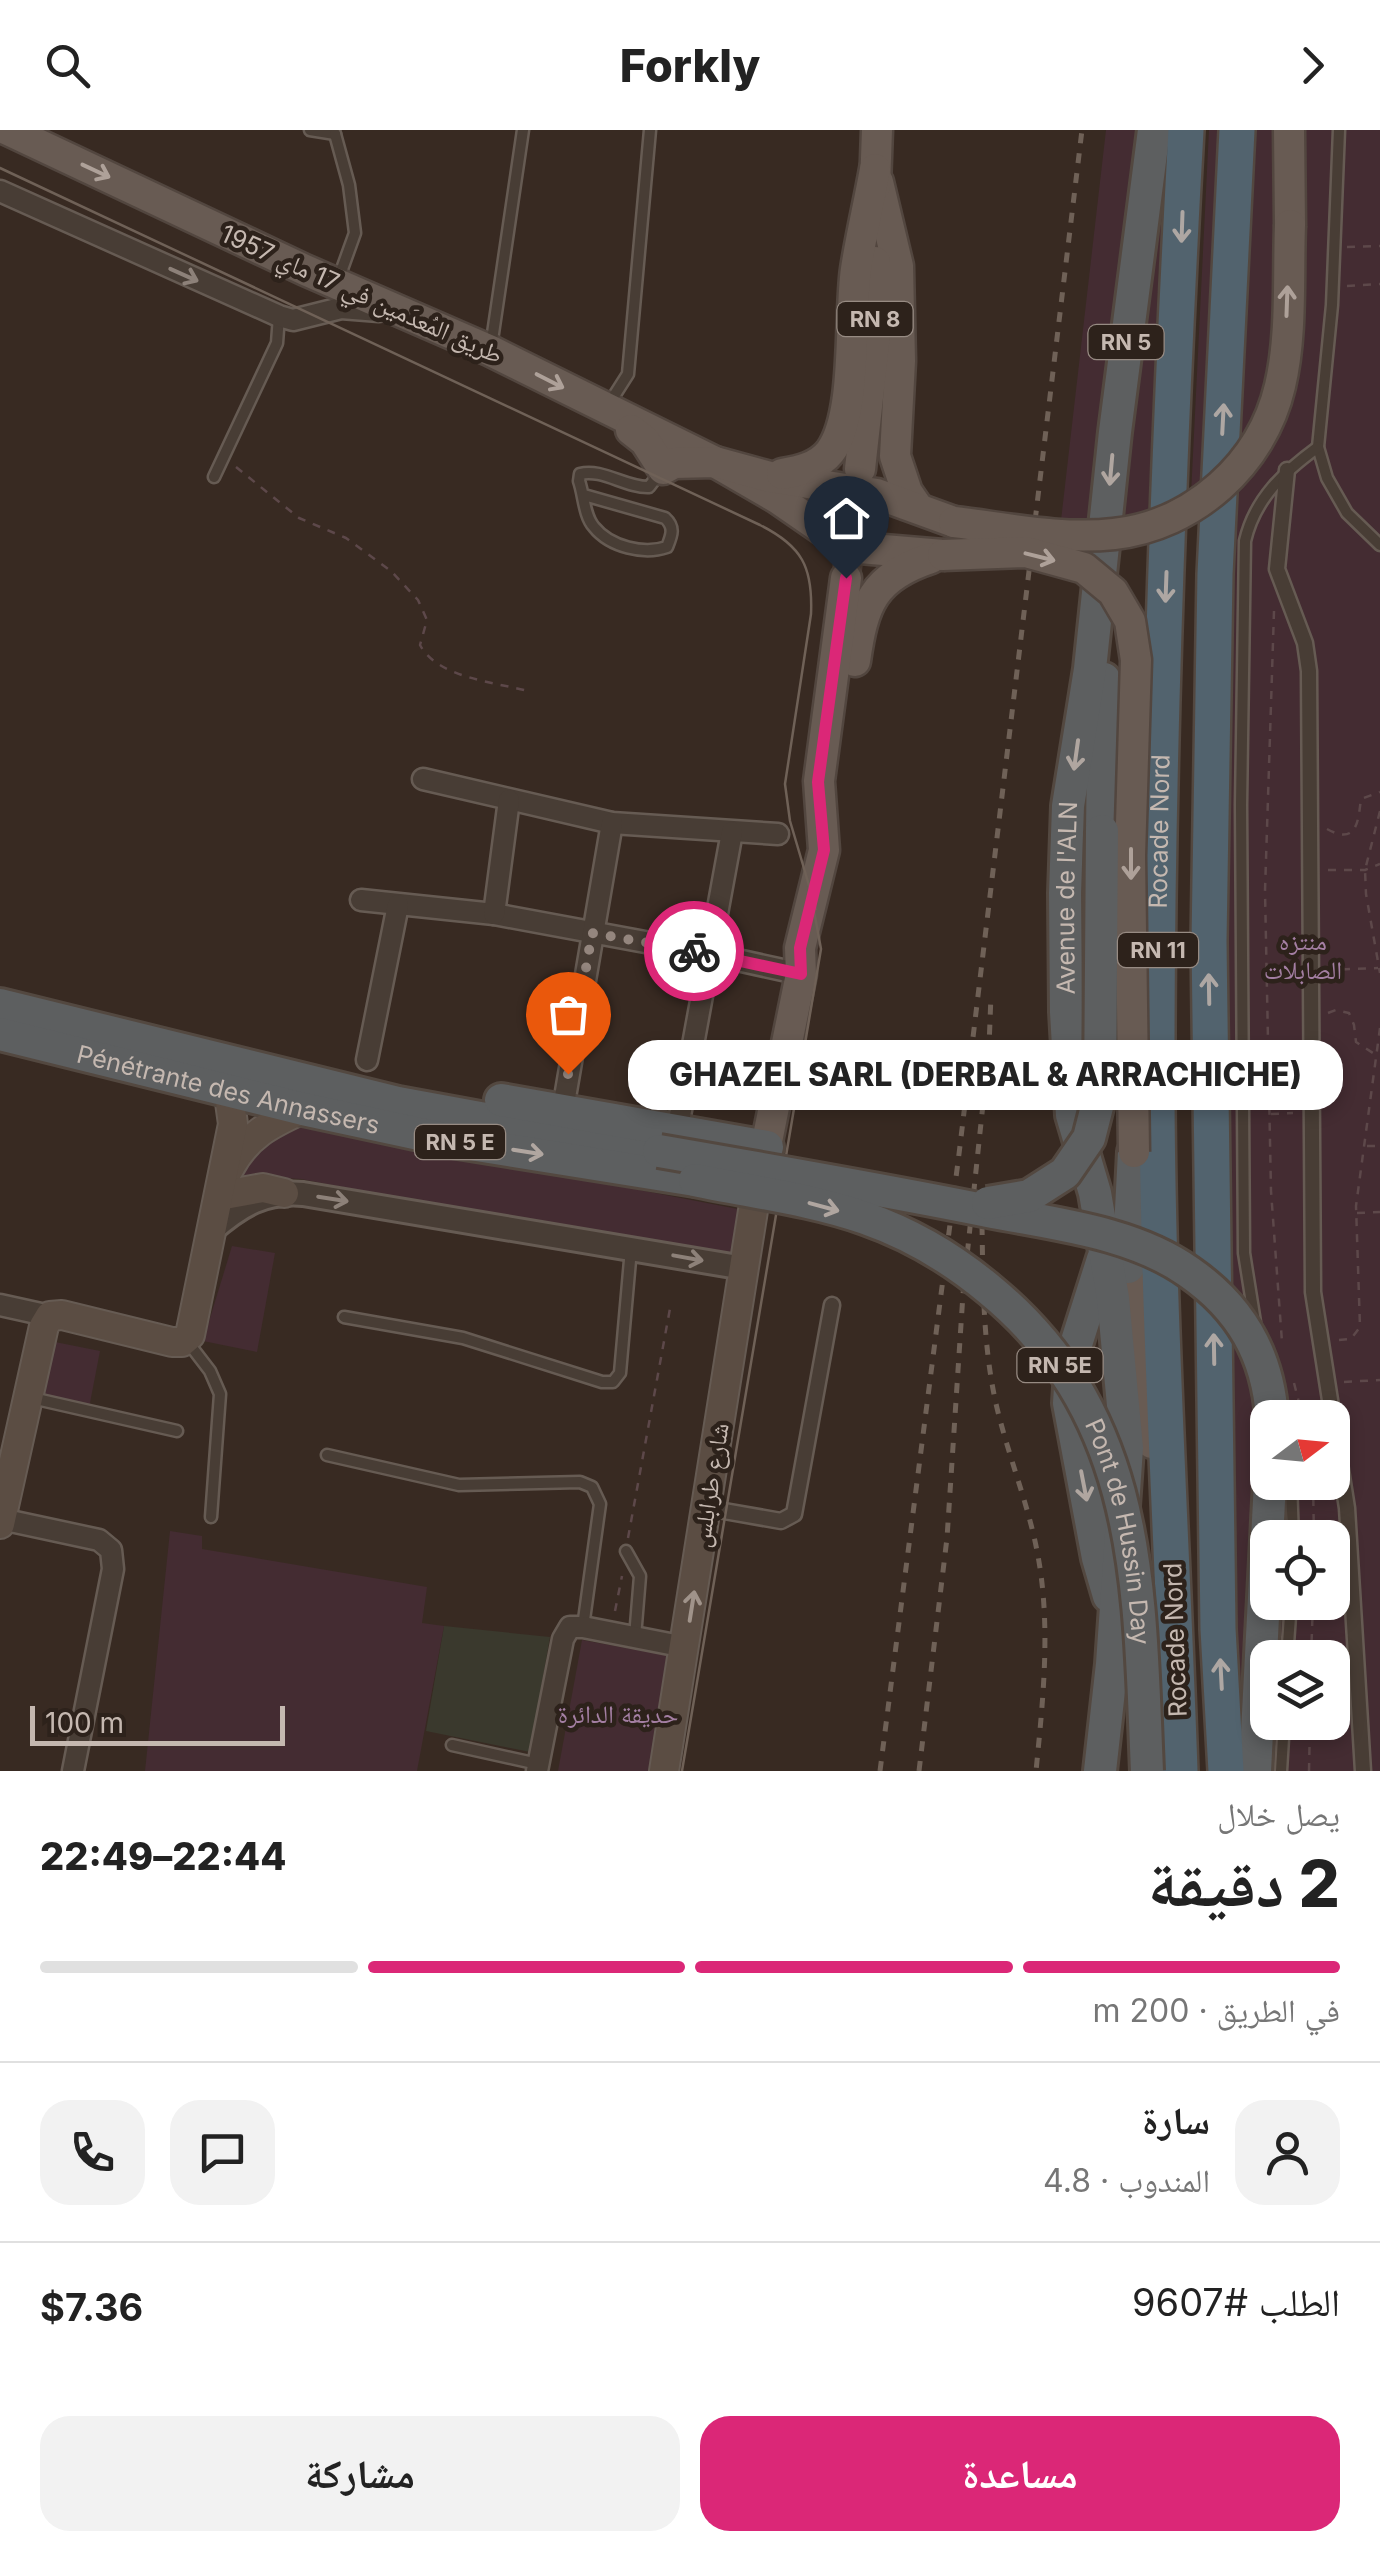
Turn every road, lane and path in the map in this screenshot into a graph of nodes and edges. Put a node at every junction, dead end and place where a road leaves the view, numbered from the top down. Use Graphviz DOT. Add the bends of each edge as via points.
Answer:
graph roads {
  1 [pos="8,130"];
  2 [pos="310,130"];
  3 [pos="523,130"];
  4 [pos="650,130"];
  5 [pos="877,130"];
  6 [pos="1154,130"];
  7 [pos="1186,130"];
  8 [pos="1237,130"];
  9 [pos="1289,130"];
  10 [pos="1340,130"];
  11 [pos="337,132"];
  12 [pos="875,170"];
  13 [pos="0,192"];
  14 [pos="1380,246"];
  15 [pos="1345,247"];
  16 [pos="337,284"];
  17 [pos="1380,284"];
  18 [pos="1342,286"];
  19 [pos="280,316"];
  20 [pos="412,316"];
  21 [pos="490,351"];
  22 [pos="608,411"];
  23 [pos="1318,447"];
  24 [pos="224,456"];
  25 [pos="715,462"];
  26 [pos="663,469"];
  27 [pos="860,469"];
  28 [pos="1287,470"];
  29 [pos="770,476"];
  30 [pos="214,477"];
  31 [pos="584,495"];
  32 [pos="918,508"];
  33 [pos="1380,545"];
  34 [pos="943,554"];
  35 [pos="1104,554"];
  36 [pos="1277,570"];
  37 [pos="846,578"];
  38 [pos="528,691"];
  39 [pos="423,778"];
  40 [pos="1380,792"];
  41 [pos="509,800"];
  42 [pos="1380,810"];
  43 [pos="1310,816"];
  44 [pos="612,823"];
  45 [pos="732,832"];
  46 [pos="778,834"];
  47 [pos="824,850"];
  48 [pos="1380,864"];
  49 [pos="1332,870"];
  50 [pos="1365,870"];
  51 [pos="361,900"];
  52 [pos="398,905"];
  53 [pos="494,914"];
  54 [pos="592,933"];
  55 [pos="710,954"];
  56 [pos="1330,969"];
  57 [pos="1380,970"];
  58 [pos="801,974"];
  59 [pos="0,1005"];
  60 [pos="1311,1026"];
  61 [pos="1380,1028"];
  62 [pos="0,1034"];
  63 [pos="1376,1055"];
  64 [pos="367,1060"];
  65 [pos="237,1077"];
  66 [pos="304,1109"];
  67 [pos="563,1109"];
  68 [pos="1310,1112"];
  69 [pos="1269,1114"];
  70 [pos="668,1141"];
  71 [pos="1364,1146"];
  72 [pos="1380,1146"];
  73 [pos="767,1147"];
  74 [pos="1134,1152"];
  75 [pos="694,1180"];
  76 [pos="220,1190"];
  77 [pos="284,1193"];
  78 [pos="910,1195"];
  79 [pos="755,1198"];
  80 [pos="1380,1212"];
  81 [pos="1356,1213"];
  82 [pos="212,1230"];
  83 [pos="631,1248"];
  84 [pos="1104,1255"];
  85 [pos="744,1268"];
  86 [pos="671,1304"];
  87 [pos="832,1304"];
  88 [pos="0,1305"];
  89 [pos="50,1316"];
  90 [pos="344,1316"];
  91 [pos="186,1340"];
  92 [pos="1321,1343"];
  93 [pos="1283,1349"];
  94 [pos="1290,1373"];
  95 [pos="1380,1380"];
  96 [pos="1328,1383"];
  97 [pos="29,1397"];
  98 [pos="1271,1400"];
  99 [pos="1276,1400"];
  100 [pos="1298,1400"];
  101 [pos="177,1431"];
  102 [pos="1126,1448"];
  103 [pos="327,1455"];
  104 [pos="6,1472"];
  105 [pos="1269,1500"];
  106 [pos="707,1508"];
  107 [pos="212,1517"];
  108 [pos="1,1521"];
  109 [pos="626,1551"];
  110 [pos="615,1611"];
  111 [pos="1114,1616"];
  112 [pos="1175,1621"];
  113 [pos="583,1626"];
  114 [pos="635,1637"];
  115 [pos="685,1647"];
  116 [pos="1283,1740"];
  117 [pos="1310,1740"];
  118 [pos="452,1745"];
  119 [pos="538,1768"];
  120 [pos="72,1771"];
  121 [pos="664,1771"];
  122 [pos="1103,1771"];
  123 [pos="1147,1771"];
  124 [pos="1180,1771"];
  125 [pos="1226,1771"];
  126 [pos="1254,1771"];
  127 [pos="1281,1771"];
  128 [pos="1309,1771"];
  129 [pos="1362,1771"];
  1 -- 16 [label="main road, طريق المُعدَمين في 17 ماي 1957, one-way"];
  2 -- 11 [label="lane"];
  3 -- 21 [label="lane"];
  4 -- 22 [label="lane" via="628,374"];
  5 -- 12 [label="main road, RN 8"];
  6 -- 35 [label="highway, Avenue de l'ALN / RN 5, one-way"];
  7 -- 112 [label="highway, Rocade Nord / RN 11, one-way" via="1165,602 1156,1054"];
  125 -- 8 [label="highway, Rocade Nord / RN 11, one-way" via="1218,1629 1209,940 1215,574"];
  32 -- 9 [label="main road, one-way, bridge" via="954,522 1114,534 1192,508 1231,479 1261,436 1280,387"];
  10 -- 23 [label="lane"];
  11 -- 16 [label="lane" via="355,233"];
  12 -- 27 [label="main road, RN 8" via="874,335"];
  12 -- 29 [label="main road" via="856,272 840,431 820,462"];
  12 -- 32 [label="main road" via="898,266 895,456"];
  13 -- 19 [label="street, one-way"];
  14 -- 15 [label="path"];
  16 -- 20 [label="main road, طريق المُعدَمين في 17 ماي 1957"];
  17 -- 18 [label="path"];
  19 -- 20 [label="street" via="293,320 341,308"];
  19 -- 24 [label="lane" via="277,342"];
  20 -- 21 [label="main road, طريق المُعدَمين في 17 ماي 1957"];
  21 -- 22 [label="main road, طريق المُعدَمين في 17 ماي 1957, one-way"];
  22 -- 25 [label="main road, طريق المُعدَمين في 17 ماي 1957"];
  22 -- 26 [label="main road" via="645,441"];
  23 -- 28 [label="lane"];
  23 -- 33 [label="lane" via="1347,513"];
  24 -- 30 [label="lane"];
  24 -- 38 [label="path" via="299,518 346,538 391,570 418,600 427,658 453,672"];
  25 -- 26 [label="main road"];
  25 -- 29 [label="main road"];
  25 -- 34 [label="main road" via="848,547"];
  26 -- 31 [label="lane" via="642,488 580,474"];
  28 -- 36 [label="street"];
  28 -- 99 [label="lane" via="1256,512 1245,541 1245,1272"];
  29 -- 32 [label="main road" via="850,488"];
  31 -- 31 [label="lane" via="592,526 613,542 652,552 667,546 671,524 664,518"];
  34 -- 47 [label="main road" via="895,573 868,603"];
  34 -- 74 [label="main road, one-way, bridge" via="1026,552 1084,568 1113,592 1130,622 1136,660 1130,856"];
  35 -- 78 [label="highway, bridge" via="1100,1095 1090,1138 1065,1173 1028,1196 992,1204"];
  35 -- 84 [label="highway, Avenue de l'ALN / RN 5, one-way" via="1068,806 1065,893 1072,1115"];
  36 -- 43 [label="street" via="1309,671"];
  36 -- 69 [label="path" via="1264,890"];
  37 -- 47 [label="main road" via="818,782"];
  39 -- 41 [label="street"];
  40 -- 43 [label="path" via="1361,798 1359,822 1344,835"];
  41 -- 44 [label="street"];
  41 -- 53 [label="street"];
  42 -- 50 [label="path"];
  43 -- 60 [label="street"];
  44 -- 45 [label="street"];
  44 -- 54 [label="street"];
  45 -- 46 [label="street"];
  45 -- 55 [label="street"];
  47 -- 58 [label="main road" via="800,948"];
  48 -- 50 [label="path"];
  49 -- 50 [label="path"];
  50 -- 57 [label="path"];
  51 -- 52 [label="street"];
  52 -- 53 [label="street"];
  52 -- 64 [label="street"];
  53 -- 54 [label="street"];
  54 -- 55 [label="street"];
  54 -- 67 [label="street"];
  55 -- 58 [label="street"];
  55 -- 70 [label="street"];
  56 -- 57 [label="path"];
  58 -- 73 [label="main road"];
  59 -- 65 [label="highway, RN 5 E"];
  60 -- 63 [label="path" via="1344,1011 1356,1042"];
  60 -- 68 [label="street"];
  61 -- 63 [label="path"];
  62 -- 65 [label="highway, Pénétrante des Annassers / RN 5 E"];
  63 -- 71 [label="path"];
  65 -- 66 [label="highway, Pénétrante des Annassers / RN 5 E"];
  65 -- 67 [label="highway" via="301,1063"];
  65 -- 70 [label="highway, RN 5 E"];
  65 -- 76 [label="main road"];
  66 -- 75 [label="highway, Pénétrante des Annassers / RN 5 E, one-way"];
  66 -- 76 [label="main road" via="249,1138"];
  67 -- 70 [label="highway"];
  68 -- 69 [label="path"];
  68 -- 92 [label="street" via="1313,1292"];
  69 -- 93 [label="path"];
  70 -- 73 [label="highway"];
  70 -- 78 [label="highway, RN 5 E, bridge"];
  71 -- 72 [label="path"];
  71 -- 81 [label="path"];
  73 -- 79 [label="main road"];
  74 -- 102 [label="highway"];
  74 -- 112 [label="main road" via="1138,1318"];
  75 -- 123 [label="highway, Pont de Hussin Day / RN 5E, one-way, bridge" via="881,1225 969,1272 1036,1333 1086,1405 1116,1479 1135,1569"];
  76 -- 77 [label="main road"];
  76 -- 82 [label="main road"];
  77 -- 82 [label="street" via="248,1202"];
  77 -- 83 [label="street, one-way"];
  78 -- 98 [label="highway, bridge" via="1148,1248 1190,1272 1232,1309 1258,1350"];
  79 -- 85 [label="main road, شارع طرابلس"];
  80 -- 81 [label="path"];
  81 -- 92 [label="path" via="1360,1327 1351,1339"];
  82 -- 91 [label="main road"];
  83 -- 85 [label="street, one-way"];
  83 -- 90 [label="lane" via="620,1373 613,1382 463,1338"];
  84 -- 102 [label="highway, Avenue de l'ALN / RN 5"];
  84 -- 111 [label="highway, one-way" via="1072,1358 1068,1403"];
  85 -- 106 [label="main road, شارع طرابلس"];
  86 -- 109 [label="path"];
  87 -- 106 [label="street" via="794,1514 781,1521"];
  88 -- 89 [label="street"];
  89 -- 91 [label="main road"];
  89 -- 97 [label="main road"];
  91 -- 107 [label="lane" via="220,1394"];
  92 -- 96 [label="street"];
  94 -- 100 [label="path"];
  95 -- 96 [label="path"];
  96 -- 129 [label="street" via="1347,1508"];
  97 -- 101 [label="lane"];
  97 -- 104 [label="main road"];
  102 -- 111 [label="highway, Avenue de l'ALN / RN 5"];
  103 -- 113 [label="lane" via="458,1485 592,1487 600,1504"];
  104 -- 108 [label="main road"];
  105 -- 126 [label="highway"];
  115 -- 106 [label="main road, شارع طرابلس, one-way"];
  108 -- 120 [label="street" via="99,1540 111,1550 113,1569"];
  109 -- 110 [label="path"];
  109 -- 114 [label="lane" via="640,1576"];
  111 -- 122 [label="highway, Avenue de l'ALN / RN 5"];
  112 -- 124 [label="highway, Rocade Nord / RN 11"];
  113 -- 114 [label="street"];
  113 -- 119 [label="street" via="570,1627 563,1639"];
  114 -- 115 [label="street"];
  115 -- 121 [label="main road, شارع طرابلس"];
  116 -- 127 [label="lane"];
  117 -- 128 [label="path"];
  118 -- 119 [label="lane"];
}
